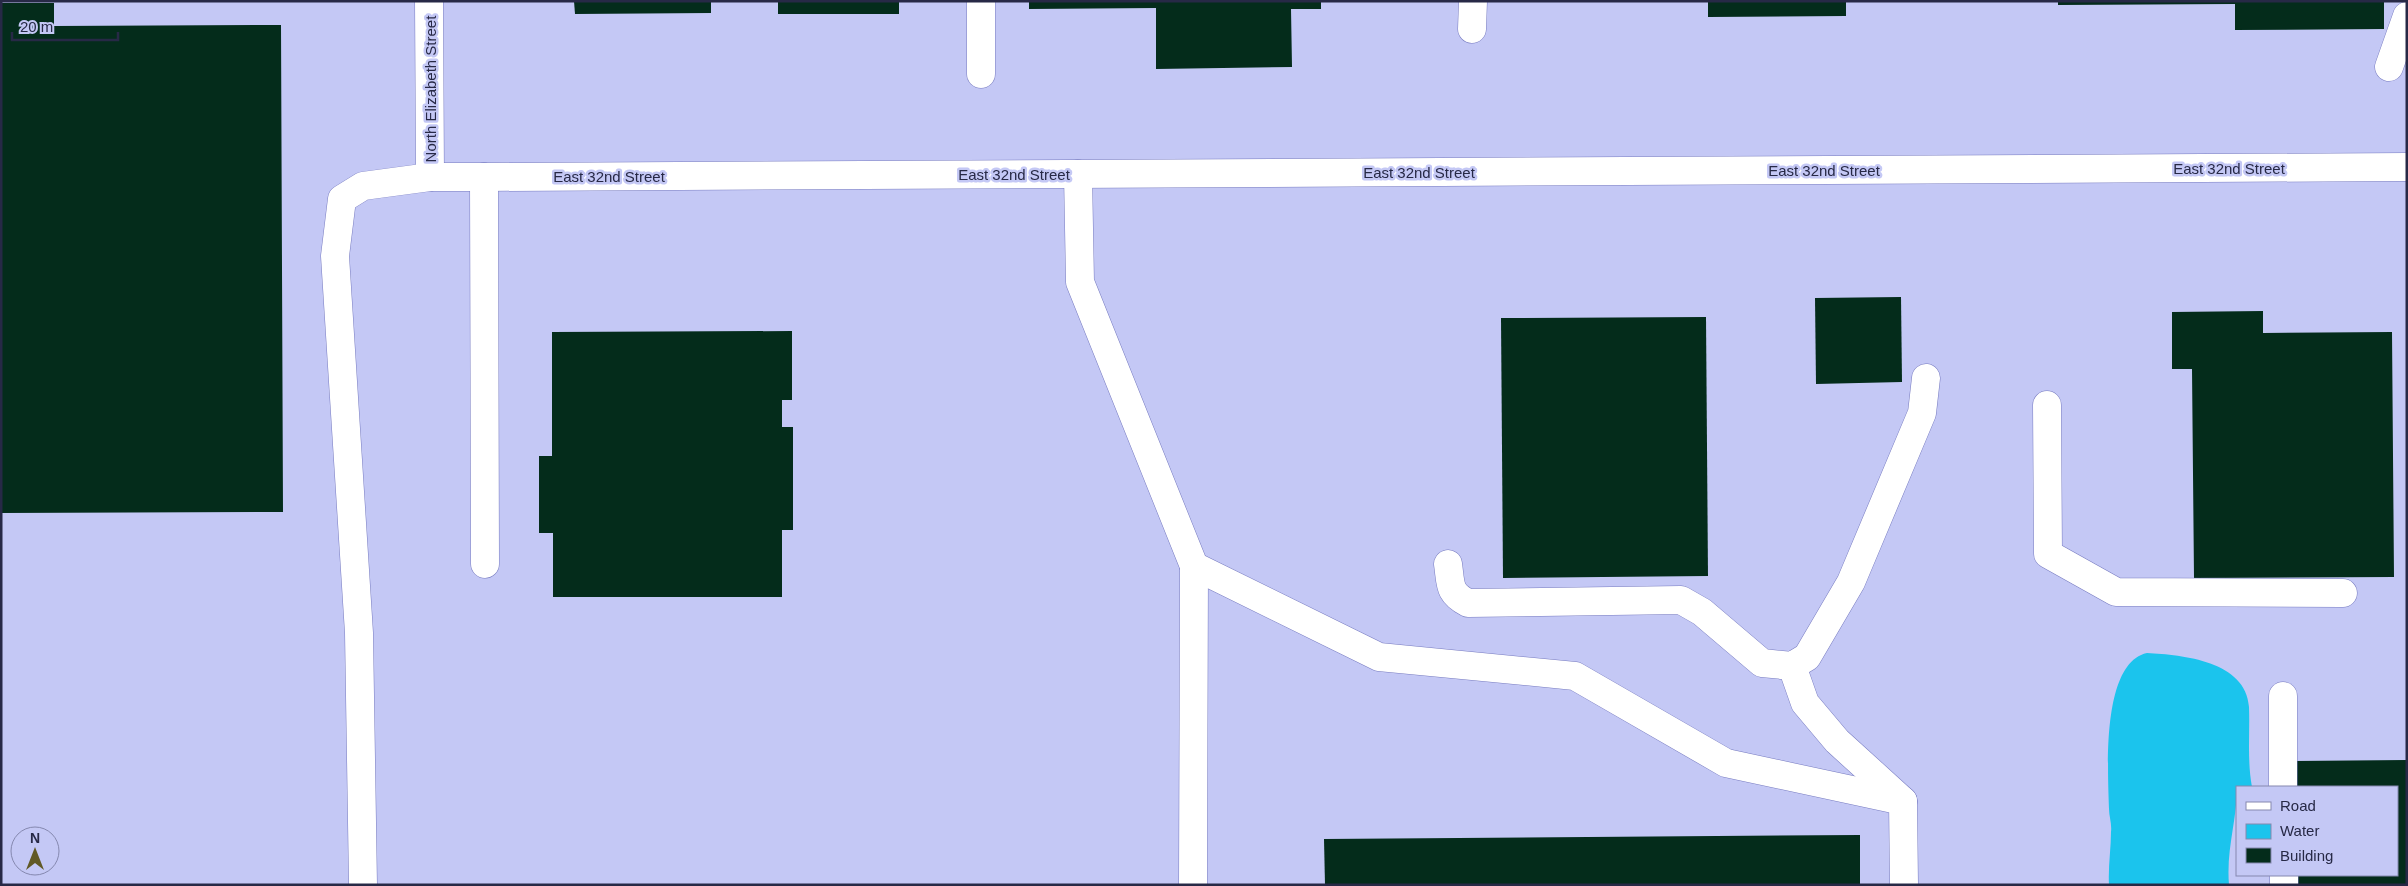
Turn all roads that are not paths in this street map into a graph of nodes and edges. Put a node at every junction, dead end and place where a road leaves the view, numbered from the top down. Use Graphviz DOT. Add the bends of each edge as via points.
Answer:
graph roads {
  1 [pos="429,1"];
  2 [pos="981,1"];
  3 [pos="1473,1"];
  4 [pos="2407,16"];
  5 [pos="1472,29"];
  6 [pos="2390,67"];
  7 [pos="981,74"];
  8 [pos="2407,167"];
  9 [pos="1078,174"];
  10 [pos="484,176"];
  11 [pos="430,177"];
  12 [pos="1926,378"];
  13 [pos="2047,406"];
  14 [pos="485,564"];
  15 [pos="1448,564"];
  16 [pos="1194,566"];
  17 [pos="2343,592"];
  18 [pos="1792,666"];
  19 [pos="2282,696"];
  20 [pos="2283,786"];
  21 [pos="1903,801"];
  22 [pos="363,885"];
  23 [pos="1192,885"];
  24 [pos="1904,885"];
  1 -- 11 [label="street, North Elizabeth Street"];
  2 -- 7 [label="street"];
  3 -- 5 [label="street"];
  4 -- 6 [label="street"];
  8 -- 9 [label="street, East 32nd Street"];
  9 -- 10 [label="street, East 32nd Street"];
  9 -- 16 [label="street" via="1080,282"];
  10 -- 11 [label="street, East 32nd Street"];
  10 -- 14 [label="street"];
  11 -- 22 [label="street, East 32nd Street" via="363,186 342,199 335,256 359,633"];
  12 -- 18 [label="street" via="1922,412 1851,582 1807,657"];
  13 -- 17 [label="street" via="2048,554 2116,592"];
  15 -- 18 [label="street" via="1455,596 1468,603 1681,600 1702,612 1762,663"];
  16 -- 21 [label="street" via="1379,657 1575,676 1726,763"];
  16 -- 23 [label="street"];
  18 -- 21 [label="street" via="1805,703 1837,741"];
  19 -- 20 [label="street"];
  21 -- 24 [label="street"];
}
